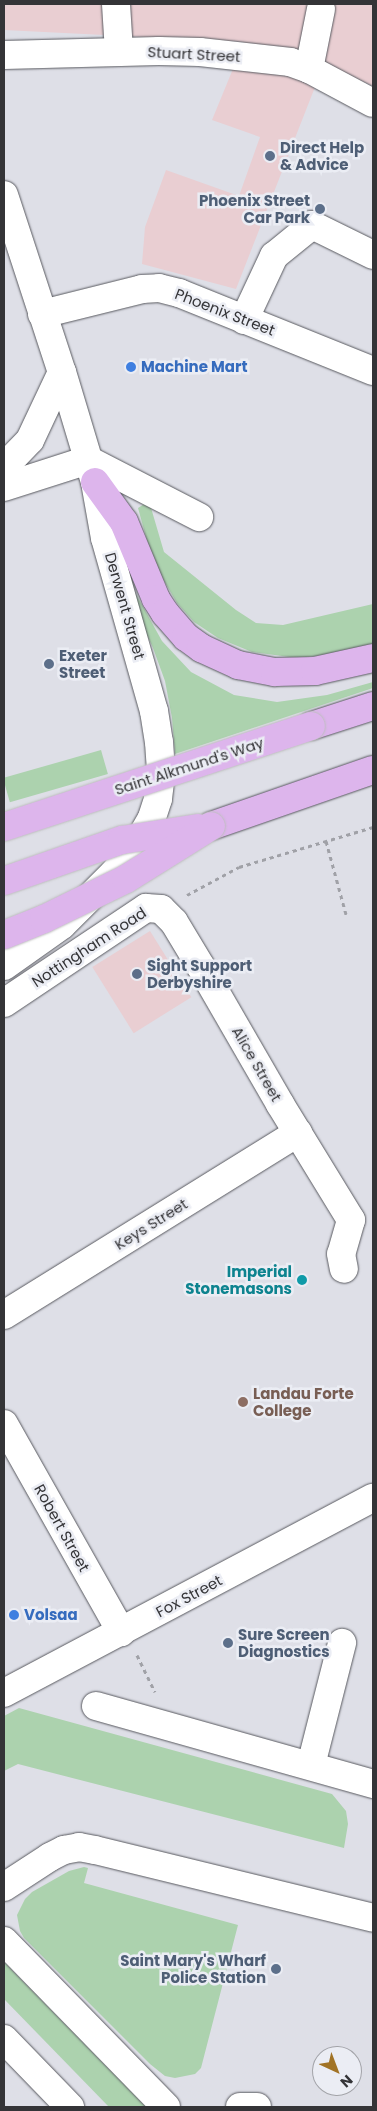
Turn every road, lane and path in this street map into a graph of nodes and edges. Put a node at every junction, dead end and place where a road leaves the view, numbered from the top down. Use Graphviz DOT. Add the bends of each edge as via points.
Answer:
graph roads {
  1 [pos="116,4"];
  2 [pos="321,9"];
  3 [pos="119,52"];
  4 [pos="4,55"];
  5 [pos="309,69"];
  6 [pos="373,104"];
  7 [pos="4,195"];
  8 [pos="373,255"];
  9 [pos="42,314"];
  10 [pos="244,320"];
  11 [pos="62,372"];
  12 [pos="373,372"];
  13 [pos="4,466"];
  14 [pos="91,471"];
  15 [pos="4,487"];
  16 [pos="199,517"];
  17 [pos="373,658"];
  18 [pos="373,706"];
  19 [pos="373,770"];
  20 [pos="211,826"];
  21 [pos="4,827"];
  22 [pos="373,827"];
  23 [pos="326,841"];
  24 [pos="4,881"];
  25 [pos="161,909"];
  26 [pos="346,914"];
  27 [pos="4,935"];
  28 [pos="4,966"];
  29 [pos="4,1003"];
  30 [pos="298,1133"];
  31 [pos="344,1269"];
  32 [pos="4,1315"];
  33 [pos="4,1424"];
  34 [pos="373,1498"];
  35 [pos="121,1632"];
  36 [pos="342,1643"];
  37 [pos="4,1693"];
  38 [pos="96,1706"];
  39 [pos="311,1765"];
  40 [pos="373,1784"];
  41 [pos="4,1887"];
  42 [pos="372,1913"];
  43 [pos="4,1942"];
  44 [pos="4,2039"];
  45 [pos="70,2107"];
  46 [pos="166,2107"];
  47 [pos="240,2107"];
  48 [pos="257,2107"];
  1 -- 3 [label="street"];
  2 -- 5 [label="street"];
  3 -- 4 [label="street, Stuart Street"];
  3 -- 5 [label="street, Stuart Street" via="200,52 290,62"];
  5 -- 6 [label="street, Stuart Street"];
  7 -- 9 [label="street, Derwent Street"];
  8 -- 10 [label="street" via="312,225 274,256"];
  9 -- 10 [label="street, Phoenix Street" via="142,289 159,288"];
  9 -- 11 [label="street, Derwent Street"];
  10 -- 12 [label="street, Phoenix Street"];
  11 -- 13 [label="street" via="30,440"];
  11 -- 14 [label="street, Derwent Street"];
  14 -- 15 [label="street"];
  14 -- 16 [label="street"];
  14 -- 17 [label="main road" via="124,522 156,599 186,637 201,648 238,666 275,672 316,671"];
  14 -- 28 [label="street, Derwent Street" via="105,538 154,711 160,755 158,799 144,832 113,874 62,925"];
  18 -- 21 [label="main road, Saint Alkmund's Way, bridge"];
  19 -- 20 [label="main road"];
  20 -- 24 [label="main road, bridge" via="122,840"];
  20 -- 27 [label="main road, bridge" via="126,879"];
  22 -- 23 [label="path, Nottingham Road"];
  23 -- 25 [label="path, Nottingham Road" via="239,867"];
  23 -- 26 [label="path"];
  25 -- 29 [label="street, Nottingham Road" via="146,908"];
  25 -- 30 [label="street, Alice Street" via="174,922"];
  30 -- 31 [label="street, Alice Street" via="351,1220 341,1254"];
  30 -- 32 [label="street, Keys Street"];
  33 -- 35 [label="street, Robert Street"];
  34 -- 35 [label="street, Fox Street"];
  35 -- 37 [label="street, Fox Street"];
  36 -- 39 [label="street"];
  38 -- 39 [label="street"];
  39 -- 40 [label="street"];
  41 -- 42 [label="street" via="50,1857 64,1850 79,1848"];
  43 -- 46 [label="street"];
  44 -- 45 [label="street"];
  47 -- 48 [label="street"];
}
